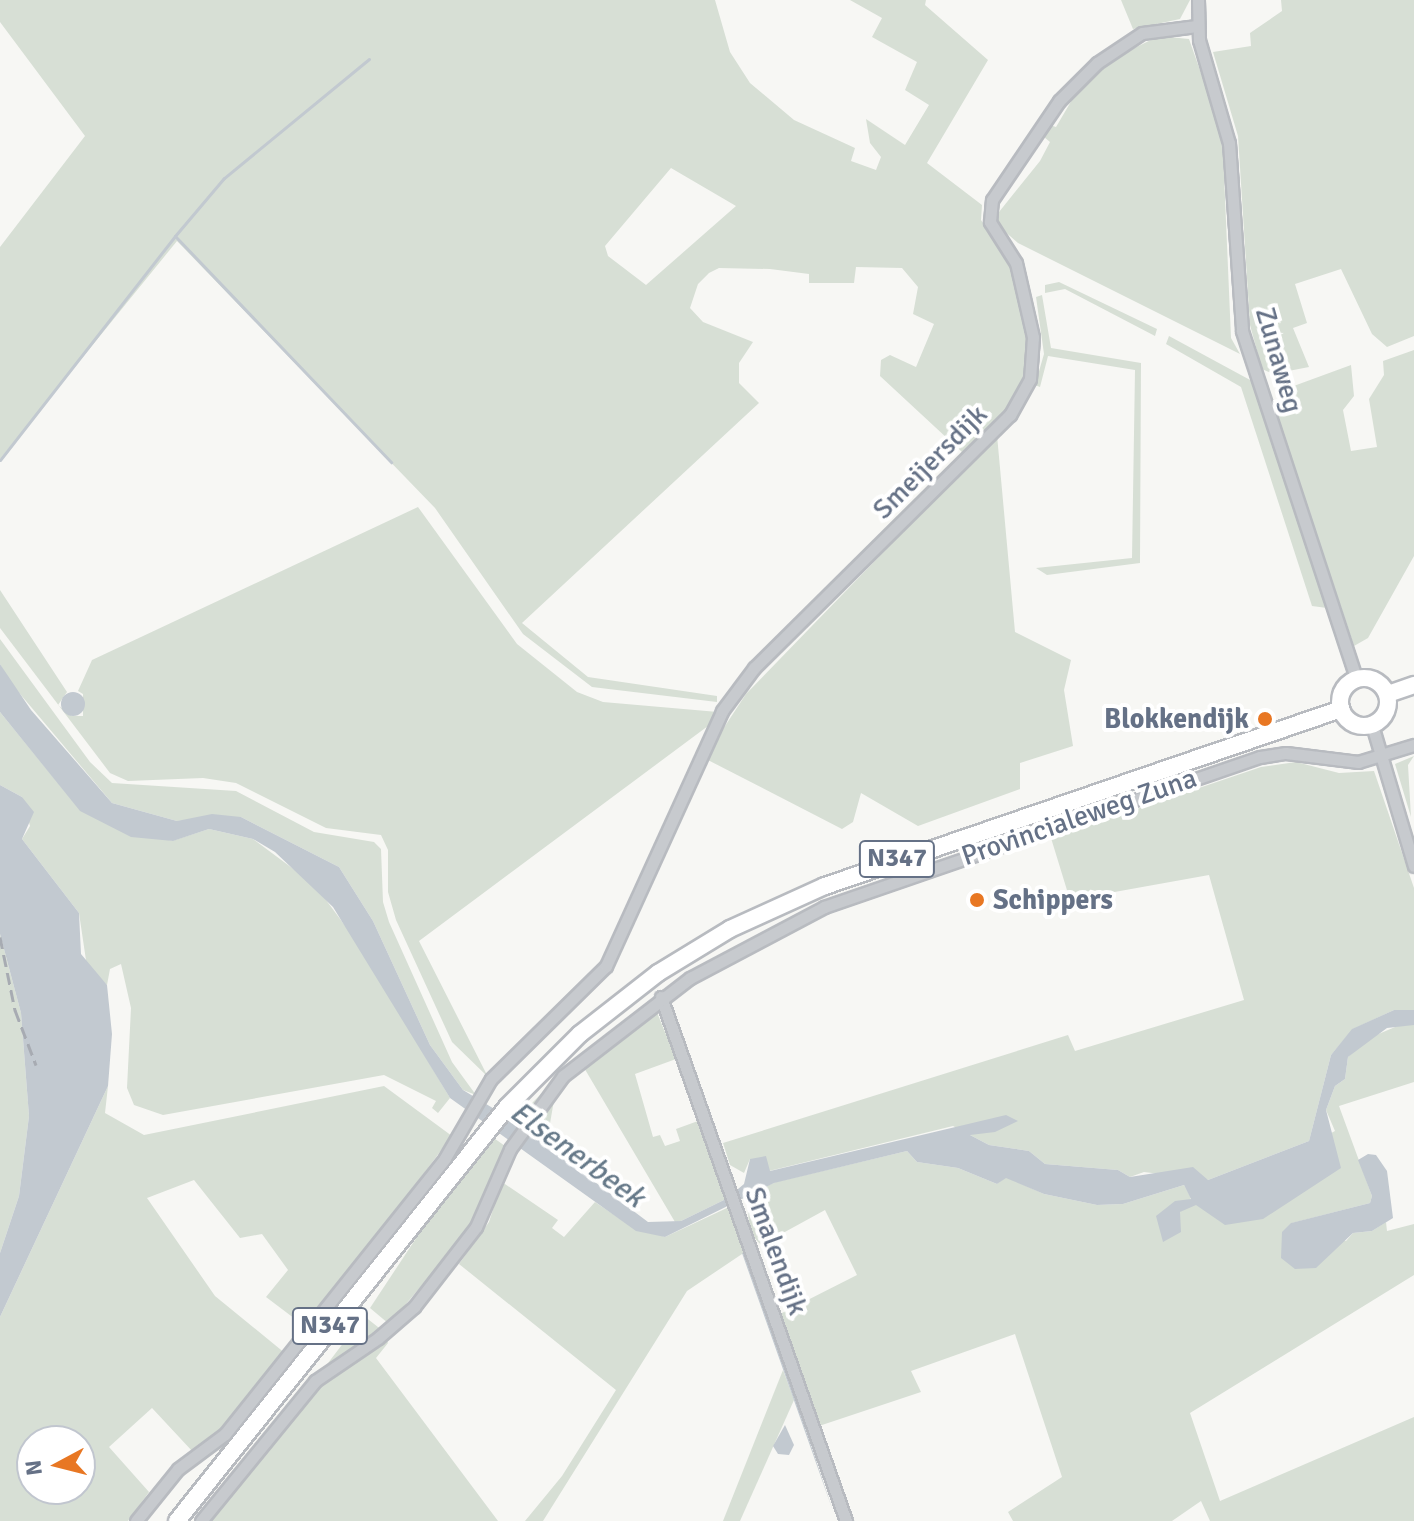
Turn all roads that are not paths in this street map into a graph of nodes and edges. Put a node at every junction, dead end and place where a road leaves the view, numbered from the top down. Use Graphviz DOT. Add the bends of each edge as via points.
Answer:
graph roads {
  1 [pos="1198,0"];
  2 [pos="1197,26"];
  3 [pos="1356,678"];
  4 [pos="1414,685"];
  5 [pos="1388,694"];
  6 [pos="1341,709"];
  7 [pos="1372,725"];
  8 [pos="1414,745"];
  9 [pos="1381,757"];
  10 [pos="1414,866"];
  11 [pos="661,997"];
  12 [pos="136,1521"];
  13 [pos="177,1521"];
  14 [pos="201,1521"];
  15 [pos="846,1521"];
  1 -- 2 [label="street, Zunaweg"];
  2 -- 3 [label="street, Zunaweg" via="1229,143 1242,331"];
  2 -- 12 [label="street, Smeijersdijk" via="1142,33 1103,58 1059,101 995,196 990,222 1016,263 1032,327 1026,389 1000,429 754,668 727,705 606,966 515,1052 445,1158 225,1434 163,1484"];
  3 -- 5 [label="main road" via="1374,679"];
  3 -- 6 [label="main road" via="1341,694"];
  4 -- 5 [label="main road"];
  5 -- 7 [label="main road" via="1385,714"];
  6 -- 7 [label="main road" via="1355,724"];
  6 -- 13 [label="main road, Provincialeweg Zuna / N347" via="780,904 730,929 629,995 580,1034 485,1132"];
  7 -- 9 [label="street"];
  8 -- 9 [label="street, Provincialeweg Zuna"];
  9 -- 10 [label="street"];
  9 -- 11 [label="street, Provincialeweg Zuna" via="1345,763 1286,753 1260,757 990,847 824,907 752,941"];
  11 -- 14 [label="street, Provincialeweg Zuna" via="563,1076 510,1149 476,1227 414,1307 315,1381"];
  11 -- 15 [label="street, Smalendijk"];
}
